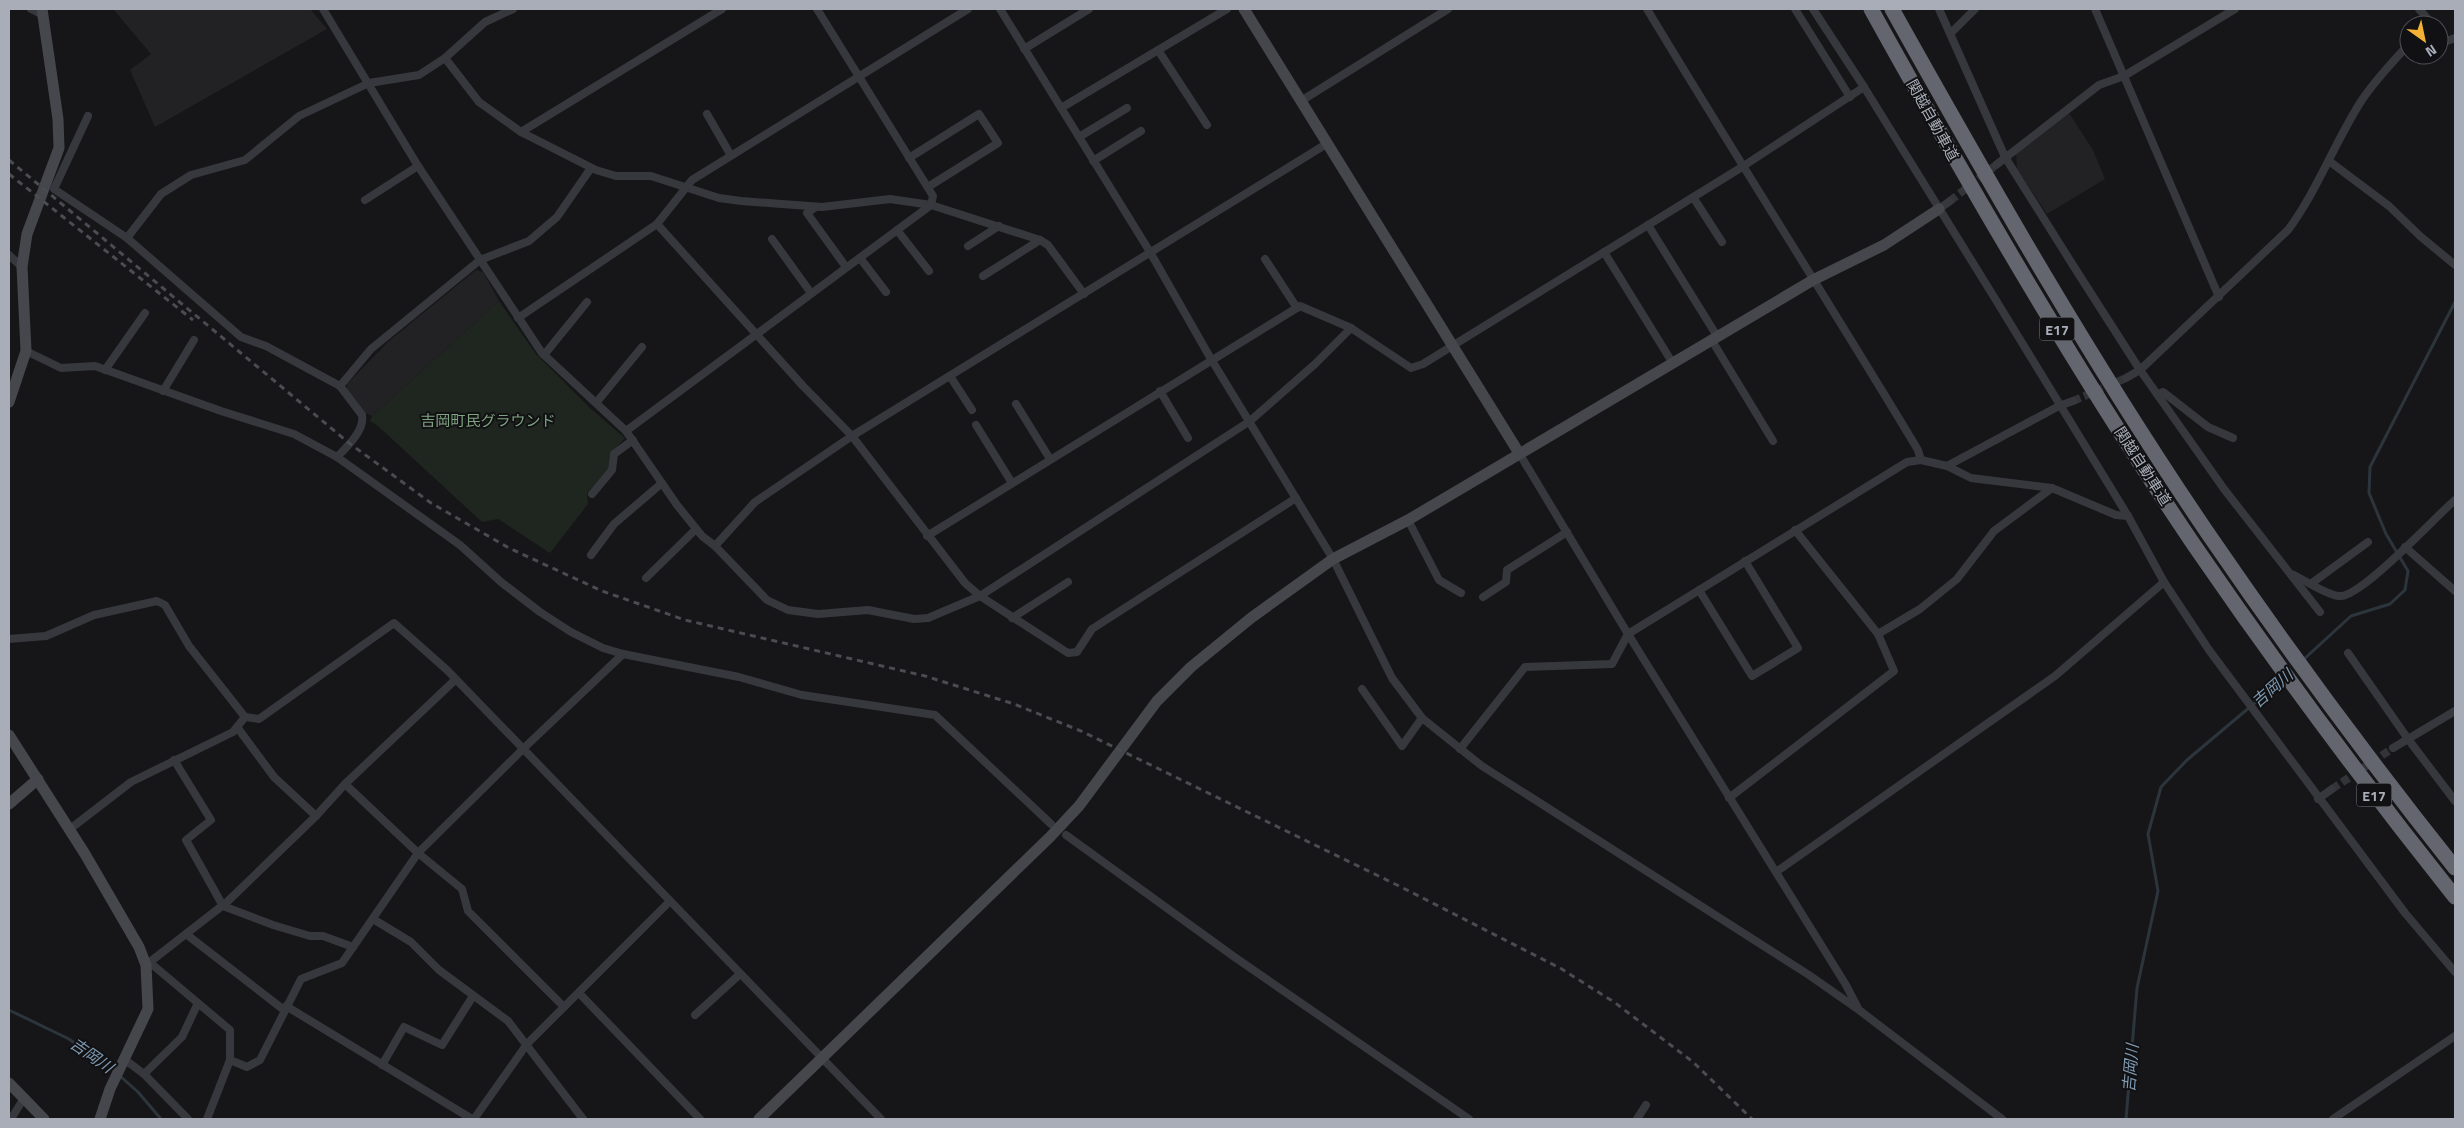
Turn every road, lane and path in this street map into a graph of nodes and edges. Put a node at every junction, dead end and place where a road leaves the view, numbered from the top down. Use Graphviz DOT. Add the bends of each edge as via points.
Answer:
graph roads {
  1 [pos="30,9"];
  2 [pos="323,9"];
  3 [pos="513,9"];
  4 [pos="722,9"];
  5 [pos="816,9"];
  6 [pos="968,9"];
  7 [pos="1000,9"];
  8 [pos="1089,9"];
  9 [pos="1226,9"];
  10 [pos="1244,9"];
  11 [pos="1448,9"];
  12 [pos="1647,9"];
  13 [pos="1795,9"];
  14 [pos="1813,9"];
  15 [pos="1871,9"];
  16 [pos="1892,9"];
  17 [pos="1939,9"];
  18 [pos="1974,9"];
  19 [pos="2095,9"];
  20 [pos="2235,9"];
  21 [pos="43,12"];
  22 [pos="1951,32"];
  23 [pos="1024,49"];
  24 [pos="1158,50"];
  25 [pos="2399,55"];
  26 [pos="446,58"];
  27 [pos="858,76"];
  28 [pos="2124,76"];
  29 [pos="369,83"];
  30 [pos="1864,88"];
  31 [pos="1850,97"];
  32 [pos="1301,101"];
  33 [pos="1061,108"];
  34 [pos="1127,108"];
  35 [pos="707,114"];
  36 [pos="88,116"];
  37 [pos="1207,125"];
  38 [pos="1141,131"];
  39 [pos="522,132"];
  40 [pos="1079,137"];
  41 [pos="1328,143"];
  42 [pos="59,148"];
  43 [pos="70,154"];
  44 [pos="730,154"];
  45 [pos="2005,157"];
  46 [pos="909,158"];
  47 [pos="1093,161"];
  48 [pos="2329,162"];
  49 [pos="1996,165"];
  50 [pos="418,166"];
  51 [pos="1742,167"];
  52 [pos="591,168"];
  53 [pos="684,187"];
  54 [pos="928,187"];
  55 [pos="1693,197"];
  56 [pos="365,200"];
  57 [pos="1950,201"];
  58 [pos="931,205"];
  59 [pos="816,206"];
  60 [pos="1939,209"];
  61 [pos="657,224"];
  62 [pos="1648,225"];
  63 [pos="999,226"];
  64 [pos="897,230"];
  65 [pos="127,238"];
  66 [pos="772,239"];
  67 [pos="1040,240"];
  68 [pos="1722,242"];
  69 [pos="968,246"];
  70 [pos="1150,252"];
  71 [pos="1604,252"];
  72 [pos="9,256"];
  73 [pos="860,258"];
  74 [pos="1265,259"];
  75 [pos="480,260"];
  76 [pos="2455,265"];
  77 [pos="22,267"];
  78 [pos="846,267"];
  79 [pos="929,271"];
  80 [pos="983,276"];
  81 [pos="1813,280"];
  82 [pos="886,292"];
  83 [pos="811,293"];
  84 [pos="1084,294"];
  85 [pos="2219,297"];
  86 [pos="587,302"];
  87 [pos="1296,308"];
  88 [pos="145,313"];
  89 [pos="518,318"];
  90 [pos="1351,328"];
  91 [pos="756,333"];
  92 [pos="1714,338"];
  93 [pos="194,340"];
  94 [pos="1452,346"];
  95 [pos="642,347"];
  96 [pos="26,351"];
  97 [pos="544,355"];
  98 [pos="1211,359"];
  99 [pos="1672,362"];
  100 [pos="104,370"];
  101 [pos="2140,370"];
  102 [pos="950,376"];
  103 [pos="2126,378"];
  104 [pos="340,386"];
  105 [pos="163,390"];
  106 [pos="1160,391"];
  107 [pos="2157,394"];
  108 [pos="2073,401"];
  109 [pos="9,402"];
  110 [pos="596,403"];
  111 [pos="1016,404"];
  112 [pos="2059,406"];
  113 [pos="972,410"];
  114 [pos="1250,421"];
  115 [pos="976,425"];
  116 [pos="626,431"];
  117 [pos="852,436"];
  118 [pos="1188,438"];
  119 [pos="2233,438"];
  120 [pos="633,440"];
  121 [pos="1773,441"];
  122 [pos="1519,453"];
  123 [pos="337,457"];
  124 [pos="1050,459"];
  125 [pos="1921,460"];
  126 [pos="1947,466"];
  127 [pos="662,483"];
  128 [pos="1012,483"];
  129 [pos="2052,488"];
  130 [pos="592,494"];
  131 [pos="1296,498"];
  132 [pos="2455,500"];
  133 [pos="2128,516"];
  134 [pos="1408,520"];
  135 [pos="696,529"];
  136 [pos="1795,530"];
  137 [pos="1567,532"];
  138 [pos="927,536"];
  139 [pos="2368,542"];
  140 [pos="715,546"];
  141 [pos="2405,547"];
  142 [pos="591,555"];
  143 [pos="1333,559"];
  144 [pos="1745,561"];
  145 [pos="2294,575"];
  146 [pos="646,578"];
  147 [pos="1068,582"];
  148 [pos="2164,582"];
  149 [pos="2312,583"];
  150 [pos="1699,590"];
  151 [pos="2455,591"];
  152 [pos="1461,593"];
  153 [pos="980,596"];
  154 [pos="1483,597"];
  155 [pos="2320,612"];
  156 [pos="1012,618"];
  157 [pos="1628,634"];
  158 [pos="1878,634"];
  159 [pos="9,639"];
  160 [pos="2348,653"];
  161 [pos="624,654"];
  162 [pos="455,680"];
  163 [pos="1362,689"];
  164 [pos="2455,711"];
  165 [pos="245,717"];
  166 [pos="1422,718"];
  167 [pos="237,727"];
  168 [pos="9,735"];
  169 [pos="2408,739"];
  170 [pos="2393,748"];
  171 [pos="523,749"];
  172 [pos="1460,749"];
  173 [pos="174,760"];
  174 [pos="38,779"];
  175 [pos="346,784"];
  176 [pos="2332,789"];
  177 [pos="1729,798"];
  178 [pos="2318,799"];
  179 [pos="2455,801"];
  180 [pos="9,804"];
  181 [pos="316,816"];
  182 [pos="1051,824"];
  183 [pos="70,829"];
  184 [pos="1066,835"];
  185 [pos="418,853"];
  186 [pos="2455,868"];
  187 [pos="1776,872"];
  188 [pos="2455,897"];
  189 [pos="669,902"];
  190 [pos="222,906"];
  191 [pos="373,919"];
  192 [pos="186,934"];
  193 [pos="353,947"];
  194 [pos="146,965"];
  195 [pos="2455,972"];
  196 [pos="740,974"];
  197 [pos="579,993"];
  198 [pos="473,996"];
  199 [pos="198,1003"];
  200 [pos="564,1007"];
  201 [pos="285,1008"];
  202 [pos="1859,1010"];
  203 [pos="695,1015"];
  204 [pos="2455,1036"];
  205 [pos="527,1044"];
  206 [pos="823,1059"];
  207 [pos="123,1060"];
  208 [pos="230,1060"];
  209 [pos="382,1065"];
  210 [pos="144,1074"];
  211 [pos="9,1083"];
  212 [pos="24,1098"];
  213 [pos="1646,1106"];
  214 [pos="11,1119"];
  215 [pos="44,1119"];
  216 [pos="100,1119"];
  217 [pos="188,1119"];
  218 [pos="207,1119"];
  219 [pos="473,1119"];
  220 [pos="583,1119"];
  221 [pos="700,1119"];
  222 [pos="760,1119"];
  223 [pos="882,1119"];
  224 [pos="1469,1119"];
  225 [pos="1637,1119"];
  226 [pos="2002,1119"];
  227 [pos="2333,1119"];
  1 -- 21 [label="street"];
  2 -- 29 [label="street"];
  3 -- 26 [label="street" via="485,22"];
  4 -- 39 [label="street"];
  5 -- 27 [label="street"];
  6 -- 27 [label="street"];
  7 -- 23 [label="street"];
  8 -- 23 [label="street"];
  9 -- 24 [label="street"];
  10 -- 32 [label="street"];
  11 -- 32 [label="street"];
  12 -- 51 [label="street"];
  13 -- 31 [label="street"];
  14 -- 30 [label="street"];
  15 -- 188 [label="highway, 関越自動車道 / E17" via="2002,241 2193,543 2374,795"];
  16 -- 186 [label="highway, 関越自動車道 / E17" via="2018,230 2118,395 2208,533 2309,677"];
  17 -- 22 [label="street"];
  18 -- 22 [label="street"];
  19 -- 28 [label="street"];
  20 -- 28 [label="street"];
  21 -- 42 [label="street"];
  22 -- 45 [label="street"];
  23 -- 33 [label="street"];
  24 -- 33 [label="street"];
  24 -- 37 [label="street"];
  25 -- 48 [label="street" via="2360,104"];
  26 -- 29 [label="street" via="419,75"];
  26 -- 39 [label="street" via="479,102"];
  27 -- 44 [label="street"];
  27 -- 46 [label="street"];
  28 -- 45 [label="street" via="2099,85"];
  28 -- 85 [label="street"];
  29 -- 50 [label="street"];
  29 -- 65 [label="street" via="299,116 245,160 191,175 161,194"];
  30 -- 31 [label="street"];
  30 -- 60 [label="street"];
  31 -- 51 [label="street"];
  32 -- 41 [label="street"];
  33 -- 40 [label="street"];
  34 -- 40 [label="street"];
  35 -- 44 [label="street"];
  36 -- 43 [label="street"];
  38 -- 47 [label="street"];
  39 -- 52 [label="street"];
  40 -- 47 [label="street"];
  41 -- 70 [label="street"];
  41 -- 94 [label="street"];
  42 -- 43 [label="street"];
  42 -- 77 [label="street" via="27,234"];
  43 -- 65 [label="street" via="54,189"];
  44 -- 53 [label="street"];
  45 -- 49 [label="street"];
  45 -- 101 [label="street"];
  46 -- 54 [label="street"];
  46 -- 54 [label="street" via="979,114 998,143"];
  47 -- 70 [label="street"];
  48 -- 76 [label="street" via="2388,206"];
  48 -- 85 [label="street" via="2303,210 2288,230"];
  50 -- 56 [label="street"];
  50 -- 75 [label="street"];
  51 -- 55 [label="street"];
  51 -- 81 [label="street"];
  52 -- 53 [label="street" via="616,176 651,176"];
  52 -- 75 [label="street" via="557,216 528,241"];
  53 -- 59 [label="street" via="719,198"];
  53 -- 61 [label="street"];
  54 -- 58 [label="street" via="933,196"];
  55 -- 62 [label="street"];
  55 -- 68 [label="street"];
  57 -- 60 [label="street"];
  58 -- 59 [label="street" via="890,199"];
  58 -- 63 [label="street"];
  58 -- 64 [label="street"];
  59 -- 78 [label="street" via="807,213"];
  60 -- 81 [label="street" via="1884,245"];
  60 -- 112 [label="street"];
  61 -- 89 [label="street"];
  61 -- 91 [label="street"];
  62 -- 71 [label="street"];
  62 -- 92 [label="street"];
  63 -- 67 [label="street"];
  63 -- 69 [label="street"];
  64 -- 73 [label="street"];
  64 -- 79 [label="street"];
  65 -- 104 [label="street" via="241,337 266,346"];
  66 -- 83 [label="street"];
  67 -- 80 [label="street"];
  67 -- 84 [label="street" via="1048,245"];
  70 -- 84 [label="street"];
  70 -- 98 [label="street"];
  71 -- 94 [label="street"];
  71 -- 99 [label="street"];
  72 -- 77 [label="street"];
  73 -- 78 [label="street"];
  73 -- 82 [label="street"];
  74 -- 87 [label="street"];
  75 -- 89 [label="street"];
  75 -- 104 [label="street" via="371,349"];
  77 -- 96 [label="street"];
  78 -- 83 [label="street"];
  81 -- 92 [label="street"];
  81 -- 125 [label="street" via="1918,450"];
  83 -- 91 [label="street"];
  84 -- 102 [label="street"];
  85 -- 101 [label="street"];
  86 -- 97 [label="street"];
  87 -- 90 [label="street" via="1300,306"];
  87 -- 98 [label="street"];
  88 -- 100 [label="street"];
  89 -- 97 [label="street"];
  90 -- 94 [label="street" via="1412,368"];
  90 -- 114 [label="street"];
  91 -- 116 [label="street"];
  91 -- 117 [label="street"];
  92 -- 99 [label="street"];
  92 -- 121 [label="street"];
  93 -- 105 [label="street"];
  94 -- 122 [label="street"];
  95 -- 110 [label="street"];
  96 -- 100 [label="street" via="61,368 95,366"];
  96 -- 109 [label="street"];
  97 -- 110 [label="street"];
  98 -- 106 [label="street"];
  98 -- 114 [label="street"];
  99 -- 122 [label="street"];
  100 -- 105 [label="street"];
  101 -- 103 [label="street"];
  101 -- 107 [label="street"];
  102 -- 113 [label="street"];
  102 -- 117 [label="street"];
  104 -- 123 [label="street" via="363,420"];
  105 -- 123 [label="street" via="294,434"];
  106 -- 118 [label="street"];
  106 -- 124 [label="street"];
  107 -- 119 [label="street" via="2162,392 2208,427"];
  107 -- 145 [label="street" via="2224,489"];
  108 -- 112 [label="street"];
  110 -- 116 [label="street"];
  111 -- 124 [label="street"];
  112 -- 126 [label="street"];
  112 -- 133 [label="street"];
  114 -- 131 [label="street"];
  114 -- 153 [label="street"];
  115 -- 128 [label="street"];
  116 -- 120 [label="street"];
  117 -- 138 [label="street"];
  117 -- 140 [label="street" via="755,502"];
  120 -- 127 [label="street"];
  120 -- 130 [label="street" via="614,454 612,470"];
  122 -- 134 [label="street"];
  122 -- 137 [label="street"];
  123 -- 161 [label="street" via="460,545 540,612 603,648"];
  124 -- 128 [label="street"];
  125 -- 126 [label="street"];
  125 -- 136 [label="street" via="1907,462"];
  126 -- 129 [label="street" via="1971,478"];
  127 -- 135 [label="street"];
  127 -- 142 [label="street" via="614,524"];
  128 -- 138 [label="street"];
  129 -- 133 [label="street"];
  129 -- 158 [label="street" via="1994,531 1957,579 1920,609"];
  131 -- 143 [label="street"];
  131 -- 156 [label="street" via="1092,629 1077,652 1068,653"];
  132 -- 141 [label="street"];
  133 -- 148 [label="street"];
  134 -- 143 [label="street"];
  134 -- 152 [label="street" via="1438,580"];
  135 -- 140 [label="street"];
  135 -- 146 [label="street"];
  136 -- 144 [label="street"];
  136 -- 158 [label="street"];
  137 -- 154 [label="street" via="1507,570 1506,582"];
  137 -- 157 [label="street"];
  138 -- 153 [label="street" via="965,583"];
  139 -- 149 [label="street"];
  140 -- 153 [label="street" via="767,600 788,610 818,614 868,610 928,618"];
  141 -- 149 [label="street" via="2390,563 2349,594 2340,597"];
  141 -- 151 [label="street"];
  143 -- 166 [label="street" via="1392,678"];
  143 -- 206 [label="street" via="1251,618 1191,667 1157,701 1080,806"];
  144 -- 150 [label="street"];
  144 -- 150 [label="street" via="1798,648 1752,676"];
  145 -- 149 [label="street"];
  145 -- 155 [label="street"];
  147 -- 156 [label="street"];
  148 -- 178 [label="street" via="2208,650"];
  148 -- 187 [label="street" via="2055,676"];
  150 -- 157 [label="street"];
  153 -- 156 [label="street"];
  157 -- 172 [label="street" via="1612,664 1525,667"];
  157 -- 177 [label="street"];
  158 -- 177 [label="street" via="1894,671"];
  159 -- 165 [label="street" via="46,636 94,615 157,601 165,605 189,646"];
  160 -- 169 [label="street"];
  161 -- 171 [label="street"];
  161 -- 182 [label="street" via="739,677 802,694 935,715"];
  162 -- 165 [label="street" via="394,623 259,718"];
  162 -- 171 [label="street"];
  162 -- 175 [label="street"];
  163 -- 166 [label="street" via="1402,746"];
  164 -- 169 [label="street"];
  165 -- 167 [label="street"];
  166 -- 172 [label="street"];
  167 -- 173 [label="street" via="233,732"];
  167 -- 181 [label="street" via="274,778"];
  168 -- 174 [label="street"];
  169 -- 170 [label="street"];
  169 -- 179 [label="street"];
  171 -- 185 [label="street"];
  171 -- 189 [label="street"];
  172 -- 202 [label="street"];
  173 -- 183 [label="street" via="132,782"];
  173 -- 190 [label="street" via="211,820 186,840"];
  174 -- 180 [label="street"];
  174 -- 183 [label="street"];
  175 -- 181 [label="street"];
  175 -- 185 [label="street"];
  176 -- 178 [label="street"];
  177 -- 187 [label="street"];
  178 -- 195 [label="street" via="2405,913"];
  181 -- 190 [label="street"];
  183 -- 194 [label="street" via="139,947"];
  184 -- 224 [label="street" via="1233,956"];
  185 -- 191 [label="street"];
  185 -- 200 [label="street" via="462,889 468,911"];
  187 -- 202 [label="street"];
  189 -- 196 [label="street"];
  189 -- 197 [label="street"];
  190 -- 192 [label="street"];
  190 -- 193 [label="street" via="274,925 310,936 323,936"];
  191 -- 193 [label="street"];
  191 -- 198 [label="street" via="411,942 439,970"];
  192 -- 194 [label="street"];
  192 -- 201 [label="street"];
  193 -- 201 [label="street" via="342,963 301,979"];
  194 -- 199 [label="street" via="154,966"];
  194 -- 207 [label="street" via="148,1009"];
  196 -- 203 [label="street"];
  196 -- 206 [label="street"];
  197 -- 200 [label="street"];
  197 -- 221 [label="street"];
  198 -- 205 [label="street" via="508,1021"];
  198 -- 209 [label="street" via="442,1045 404,1027"];
  199 -- 208 [label="street" via="230,1030"];
  199 -- 210 [label="street" via="182,1037"];
  200 -- 205 [label="street"];
  201 -- 208 [label="street" via="260,1060 247,1067"];
  201 -- 209 [label="street"];
  202 -- 226 [label="street"];
  204 -- 227 [label="street"];
  205 -- 219 [label="street"];
  205 -- 220 [label="street"];
  206 -- 222 [label="street"];
  206 -- 223 [label="street"];
  207 -- 210 [label="street"];
  207 -- 216 [label="street"];
  208 -- 218 [label="street"];
  209 -- 219 [label="street"];
  210 -- 217 [label="street"];
  211 -- 212 [label="street"];
  212 -- 214 [label="street"];
  212 -- 215 [label="street"];
  213 -- 225 [label="street"];
}
